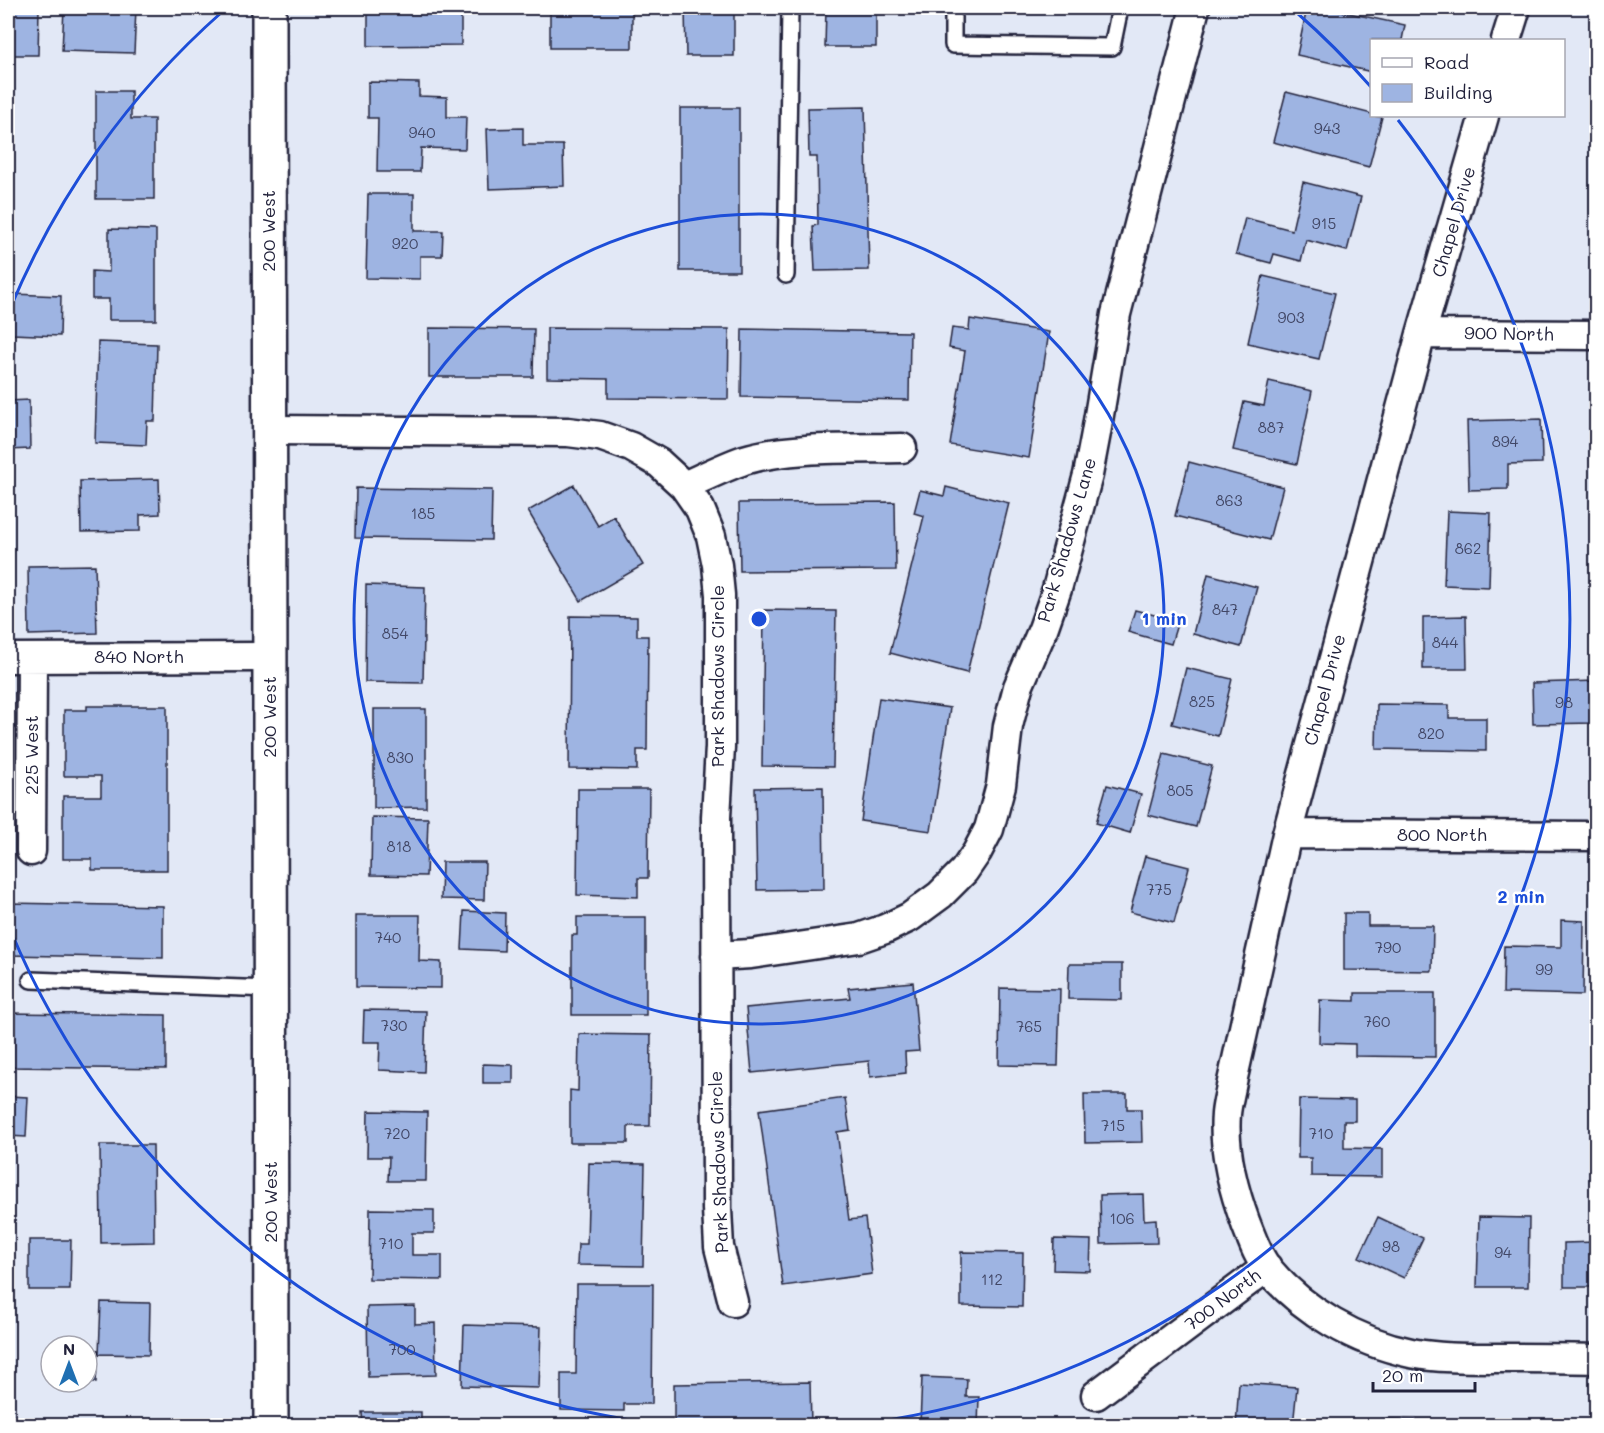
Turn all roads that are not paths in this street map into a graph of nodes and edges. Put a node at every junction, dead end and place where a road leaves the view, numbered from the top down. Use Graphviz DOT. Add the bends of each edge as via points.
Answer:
graph roads {
  1 [pos="269,8"];
  2 [pos="790,8"];
  3 [pos="953,8"];
  4 [pos="1120,8"];
  5 [pos="1195,8"];
  6 [pos="1516,8"];
  7 [pos="1506,39"];
  8 [pos="1485,117"];
  9 [pos="786,275"];
  10 [pos="1421,334"];
  11 [pos="1596,335"];
  12 [pos="270,430"];
  13 [pos="902,448"];
  14 [pos="684,486"];
  15 [pos="270,657"];
  16 [pos="20,658"];
  17 [pos="1287,834"];
  18 [pos="1596,836"];
  19 [pos="31,851"];
  20 [pos="716,956"];
  21 [pos="31,980"];
  22 [pos="270,989"];
  23 [pos="1267,1268"];
  24 [pos="733,1302"];
  25 [pos="1596,1359"];
  26 [pos="1096,1395"];
  27 [pos="271,1425"];
  1 -- 12 [label="main road, 200 West"];
  2 -- 9 [label="lane"];
  3 -- 4 [label="lane" via="953,45 1112,47"];
  5 -- 20 [label="street, Park Shadows Lane" via="1116,314 1088,475 1057,589 1018,687 1008,726 1001,785 981,844 964,871 940,896 885,929 859,938"];
  6 -- 7 [label="street"];
  8 -- 10 [label="street, Chapel Drive"];
  10 -- 11 [label="street, 900 North"];
  10 -- 17 [label="street, Chapel Drive"];
  12 -- 14 [label="street, Park Shadows Circle" via="568,432 600,436 659,463"];
  12 -- 15 [label="main road, 200 West"];
  13 -- 14 [label="street" via="778,454 745,460"];
  14 -- 20 [label="street, Park Shadows Circle" via="700,509 711,536 720,595"];
  15 -- 16 [label="street, 840 North"];
  15 -- 22 [label="main road, 200 West"];
  16 -- 19 [label="street, 225 West"];
  17 -- 18 [label="street, 800 North"];
  17 -- 23 [label="street, Chapel Drive" via="1226,1114 1231,1178 1251,1238"];
  20 -- 24 [label="street, Park Shadows Circle" via="718,1247"];
  21 -- 22 [label="lane"];
  22 -- 27 [label="main road, 200 West"];
  23 -- 25 [label="street, 700 North" via="1318,1313 1379,1345 1447,1358"];
  23 -- 26 [label="street, 700 North"];
}
